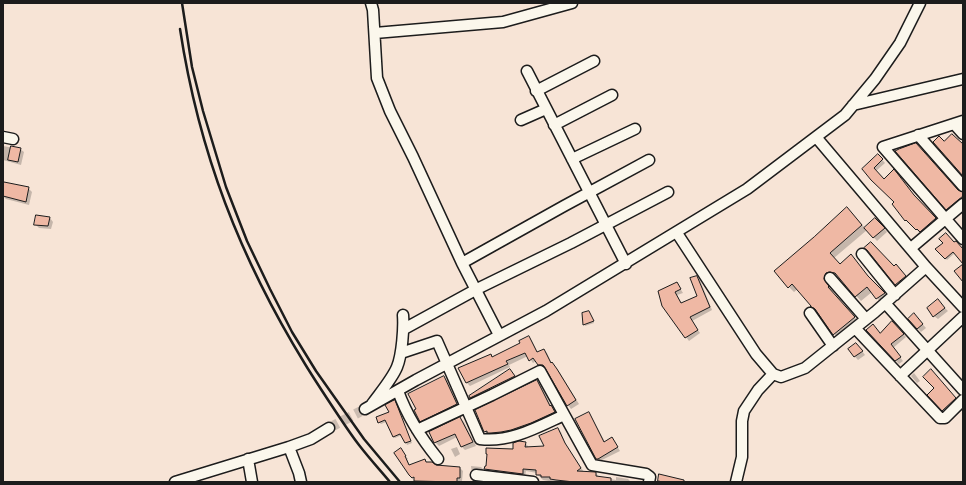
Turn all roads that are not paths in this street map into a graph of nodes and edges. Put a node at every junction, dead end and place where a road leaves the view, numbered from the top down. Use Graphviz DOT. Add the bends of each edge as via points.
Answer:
graph roads {
  1 [pos="371,3"];
  2 [pos="572,3"];
  3 [pos="920,3"];
  4 [pos="375,33"];
  5 [pos="594,61"];
  6 [pos="527,72"];
  7 [pos="963,79"];
  8 [pos="536,91"];
  9 [pos="612,95"];
  10 [pos="853,105"];
  11 [pos="546,110"];
  12 [pos="521,120"];
  13 [pos="958,122"];
  14 [pos="554,125"];
  15 [pos="635,129"];
  16 [pos="963,134"];
  17 [pos="918,135"];
  18 [pos="816,137"];
  19 [pos="572,159"];
  20 [pos="649,160"];
  21 [pos="963,186"];
  22 [pos="589,192"];
  23 [pos="668,192"];
  24 [pos="963,204"];
  25 [pos="946,219"];
  26 [pos="606,225"];
  27 [pos="677,233"];
  28 [pos="963,239"];
  29 [pos="910,248"];
  30 [pos="862,254"];
  31 [pos="462,262"];
  32 [pos="626,264"];
  33 [pos="926,267"];
  34 [pos="830,278"];
  35 [pos="477,290"];
  36 [pos="963,290"];
  37 [pos="895,295"];
  38 [pos="955,297"];
  39 [pos="885,303"];
  40 [pos="963,306"];
  41 [pos="810,312"];
  42 [pos="403,315"];
  43 [pos="963,317"];
  44 [pos="866,319"];
  45 [pos="855,328"];
  46 [pos="404,329"];
  47 [pos="500,335"];
  48 [pos="833,346"];
  49 [pos="927,351"];
  50 [pos="401,353"];
  51 [pos="448,363"];
  52 [pos="773,374"];
  53 [pos="900,376"];
  54 [pos="963,390"];
  55 [pos="398,391"];
  56 [pos="963,400"];
  57 [pos="466,407"];
  58 [pos="564,415"];
  59 [pos="329,428"];
  60 [pos="417,430"];
  61 [pos="289,447"];
  62 [pos="438,459"];
  63 [pos="248,460"];
  64 [pos="476,475"];
  65 [pos="513,481"];
  66 [pos="175,482"];
  67 [pos="252,482"];
  68 [pos="301,482"];
  69 [pos="533,482"];
  70 [pos="649,482"];
  71 [pos="736,482"];
  1 -- 4 [label="street" via="374,10"];
  2 -- 4 [label="street" via="503,22"];
  3 -- 10 [label="street" via="900,43"];
  4 -- 31 [label="street" via="377,78 390,111"];
  5 -- 8 [label="street"];
  6 -- 8 [label="street"];
  7 -- 10 [label="street"];
  8 -- 11 [label="street"];
  9 -- 14 [label="street"];
  10 -- 18 [label="street" via="845,115"];
  11 -- 12 [label="street"];
  11 -- 14 [label="street"];
  13 -- 16 [label="street"];
  13 -- 17 [label="street"];
  14 -- 19 [label="street"];
  15 -- 19 [label="street"];
  17 -- 21 [label="street"];
  17 -- 25 [label="street" via="882,147"];
  18 -- 27 [label="street" via="747,190"];
  18 -- 29 [label="street"];
  19 -- 22 [label="street"];
  20 -- 22 [label="street"];
  22 -- 26 [label="street"];
  22 -- 31 [label="street"];
  23 -- 26 [label="street"];
  24 -- 25 [label="street"];
  25 -- 28 [label="street"];
  25 -- 29 [label="street"];
  26 -- 32 [label="street"];
  26 -- 35 [label="street"];
  27 -- 32 [label="street"];
  27 -- 52 [label="street" via="756,354"];
  29 -- 33 [label="street"];
  30 -- 37 [label="street"];
  31 -- 35 [label="street"];
  32 -- 47 [label="street"];
  33 -- 37 [label="street"];
  33 -- 38 [label="street"];
  34 -- 44 [label="street"];
  35 -- 46 [label="street"];
  35 -- 47 [label="street"];
  36 -- 38 [label="street"];
  37 -- 39 [label="street"];
  38 -- 40 [label="street"];
  39 -- 44 [label="street"];
  39 -- 49 [label="street"];
  41 -- 48 [label="street"];
  42 -- 46 [label="street"];
  43 -- 49 [label="street"];
  44 -- 45 [label="street"];
  45 -- 48 [label="street"];
  45 -- 53 [label="street"];
  46 -- 50 [label="street"];
  47 -- 51 [label="street"];
  48 -- 52 [label="street" via="805,368 781,377"];
  49 -- 53 [label="street"];
  49 -- 54 [label="street"];
  50 -- 51 [label="street" via="437,341"];
  50 -- 55 [label="street" via="397,368 368,408"];
  51 -- 55 [label="street"];
  51 -- 57 [label="street"];
  52 -- 71 [label="street" via="744,411 742,457"];
  53 -- 56 [label="street" via="940,418 945,418"];
  55 -- 60 [label="street"];
  57 -- 58 [label="street" via="480,439 492,441 526,433"];
  57 -- 58 [label="street" via="540,371"];
  57 -- 60 [label="street"];
  58 -- 70 [label="street" via="592,465 646,474 650,477"];
  59 -- 61 [label="street"];
  60 -- 62 [label="street"];
  61 -- 63 [label="street"];
  61 -- 68 [label="street"];
  63 -- 66 [label="street"];
  63 -- 67 [label="street"];
  64 -- 65 [label="street"];
  65 -- 69 [label="street"];
}
